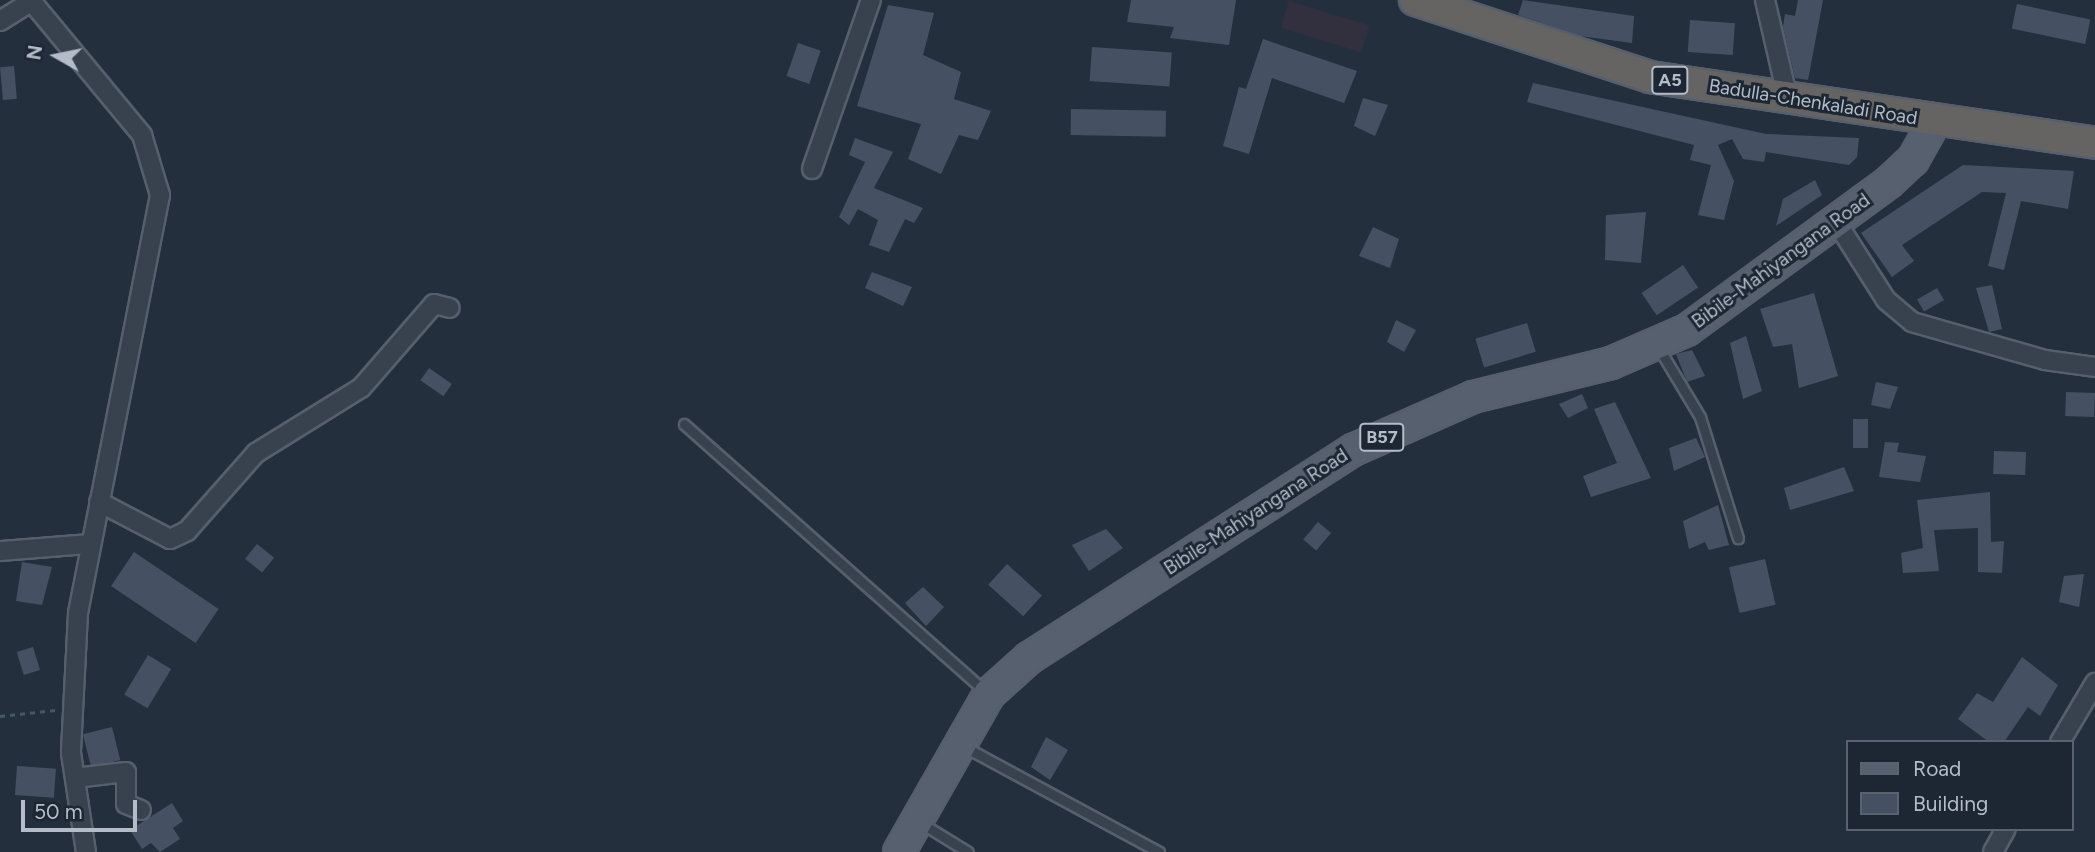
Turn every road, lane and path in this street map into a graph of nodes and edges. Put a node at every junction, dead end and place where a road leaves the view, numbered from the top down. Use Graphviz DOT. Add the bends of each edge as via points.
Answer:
graph roads {
  1 [pos="872,0"];
  2 [pos="1415,0"];
  3 [pos="1765,0"];
  4 [pos="32,1"];
  5 [pos="0,21"];
  6 [pos="1787,95"];
  7 [pos="1935,121"];
  8 [pos="2095,143"];
  9 [pos="812,169"];
  10 [pos="1838,223"];
  11 [pos="450,308"];
  12 [pos="1657,346"];
  13 [pos="2095,367"];
  14 [pos="684,425"];
  15 [pos="99,502"];
  16 [pos="1738,538"];
  17 [pos="88,544"];
  18 [pos="0,551"];
  19 [pos="2095,683"];
  20 [pos="989,694"];
  21 [pos="72,708"];
  22 [pos="0,716"];
  23 [pos="2061,740"];
  24 [pos="958,743"];
  25 [pos="75,778"];
  26 [pos="141,810"];
  27 [pos="916,821"];
  28 [pos="2005,831"];
  29 [pos="86,852"];
  30 [pos="899,852"];
  31 [pos="968,852"];
  32 [pos="1158,852"];
  33 [pos="1993,852"];
  1 -- 9 [label="street"];
  2 -- 6 [label="highway, Badulla-Chenkaladi Road / A5" via="1650,77"];
  3 -- 6 [label="street"];
  4 -- 5 [label="street"];
  4 -- 15 [label="street" via="142,135 160,195"];
  6 -- 7 [label="highway, Badulla-Chenkaladi Road / A5"];
  7 -- 8 [label="highway, Badulla-Chenkaladi Road / A5"];
  7 -- 10 [label="main road, Bibile-Mahiyangana Road / B57" via="1913,160"];
  10 -- 12 [label="main road, Bibile-Mahiyangana Road / B57"];
  10 -- 13 [label="street" via="1886,300 1912,322 1980,344"];
  11 -- 15 [label="street" via="434,304 361,388 256,453 187,531 170,539"];
  12 -- 16 [label="lane" via="1699,417"];
  12 -- 20 [label="main road, Bibile-Mahiyangana Road / B57" via="1473,397 1353,450 1029,658"];
  14 -- 20 [label="lane"];
  15 -- 17 [label="street"];
  17 -- 18 [label="street"];
  17 -- 21 [label="street"];
  19 -- 23 [label="street"];
  20 -- 24 [label="main road, Bibile-Mahiyangana Road / B57"];
  21 -- 22 [label="path"];
  21 -- 25 [label="street"];
  24 -- 27 [label="main road, Bibile-Mahiyangana Road / B57"];
  24 -- 32 [label="lane"];
  25 -- 26 [label="street" via="126,772 126,804"];
  25 -- 29 [label="street"];
  27 -- 30 [label="main road, Bibile-Mahiyangana Road / B57"];
  27 -- 31 [label="lane"];
  28 -- 33 [label="street"];
}
